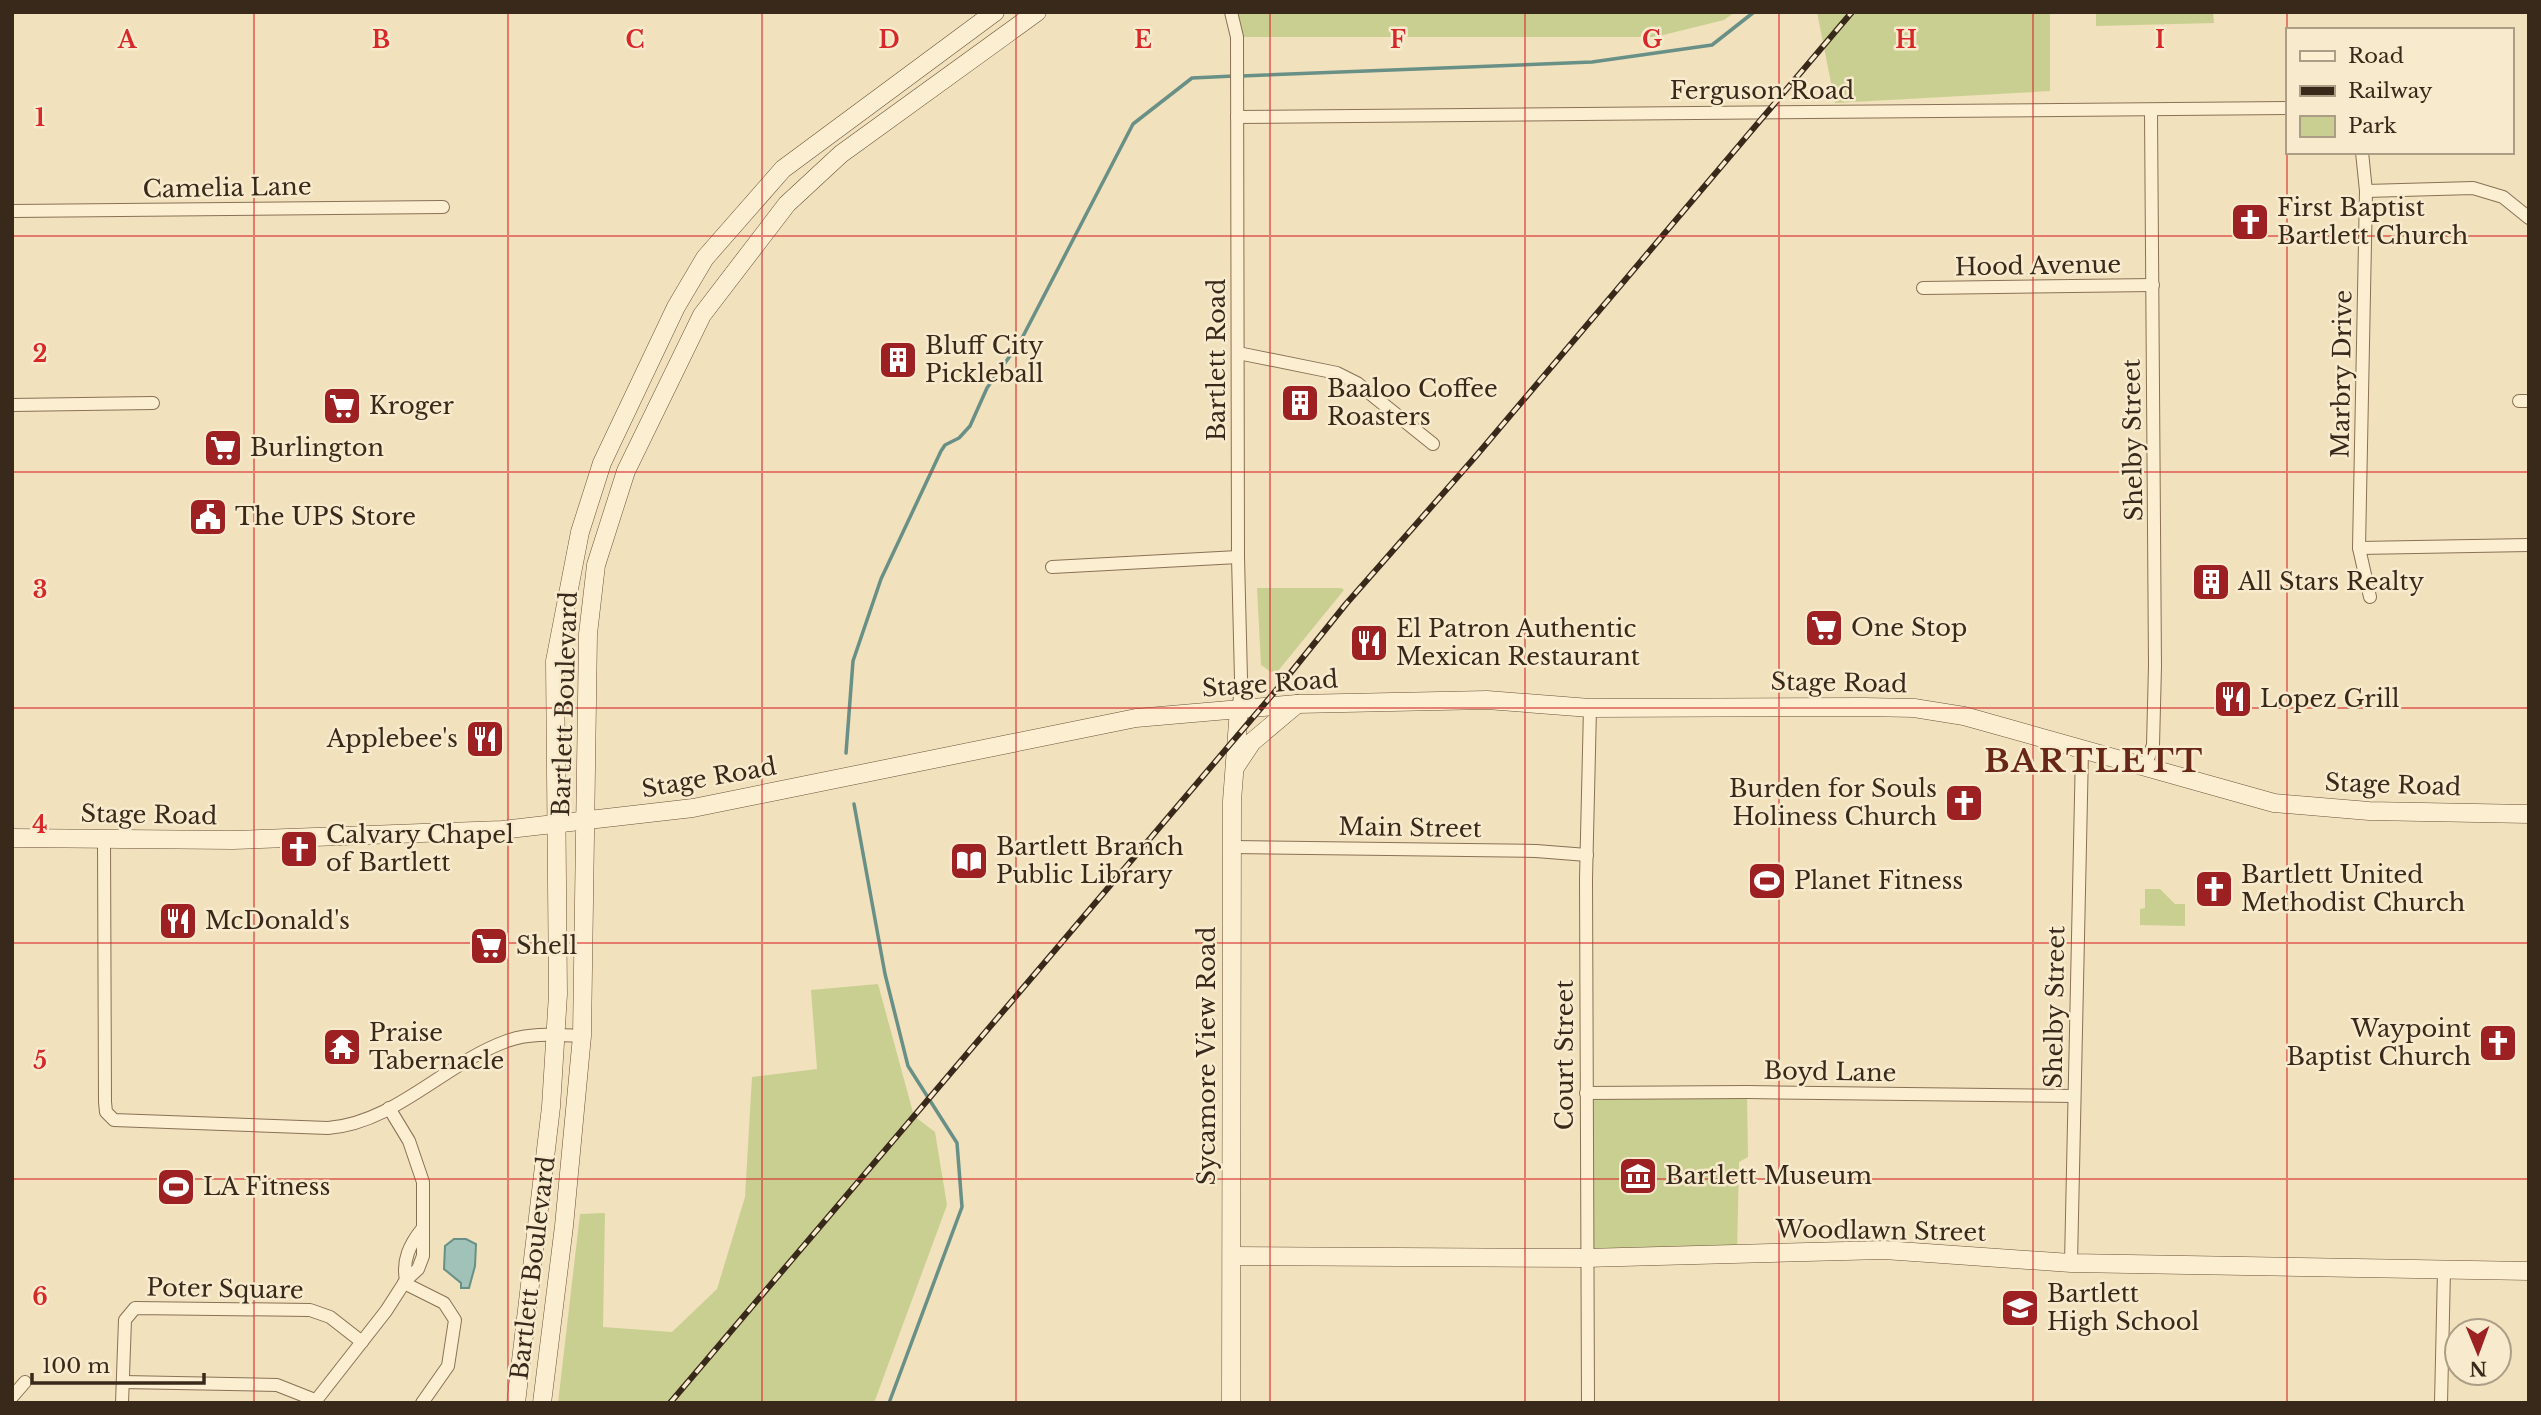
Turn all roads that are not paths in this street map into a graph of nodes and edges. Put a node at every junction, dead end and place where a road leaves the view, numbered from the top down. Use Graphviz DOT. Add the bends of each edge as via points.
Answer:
graph roads {
  1 [pos="995,12"];
  2 [pos="1037,12"];
  3 [pos="1231,12"];
  4 [pos="867,105"];
  5 [pos="2286,108"];
  6 [pos="2151,111"];
  7 [pos="1237,117"];
  8 [pos="883,123"];
  9 [pos="2362,154"];
  10 [pos="2366,191"];
  11 [pos="443,207"];
  12 [pos="12,211"];
  13 [pos="2529,218"];
  14 [pos="2153,285"];
  15 [pos="1923,288"];
  16 [pos="1238,353"];
  17 [pos="153,403"];
  18 [pos="12,405"];
  19 [pos="1433,444"];
  20 [pos="2529,545"];
  21 [pos="2359,548"];
  22 [pos="1238,557"];
  23 [pos="1052,567"];
  24 [pos="2370,597"];
  25 [pos="1297,704"];
  26 [pos="1590,708"];
  27 [pos="1239,709"];
  28 [pos="2082,751"];
  29 [pos="2145,767"];
  30 [pos="1234,769"];
  31 [pos="2529,814"];
  32 [pos="586,821"];
  33 [pos="558,824"];
  34 [pos="12,838"];
  35 [pos="104,841"];
  36 [pos="1232,846"];
  37 [pos="1587,855"];
  38 [pos="555,1035"];
  39 [pos="582,1036"];
  40 [pos="1586,1093"];
  41 [pos="2074,1096"];
  42 [pos="389,1108"];
  43 [pos="1232,1256"];
  44 [pos="1585,1258"];
  45 [pos="2071,1263"];
  46 [pos="2444,1270"];
  47 [pos="2529,1271"];
  48 [pos="405,1281"];
  49 [pos="362,1342"];
  50 [pos="25,1382"];
  51 [pos="123,1382"];
  52 [pos="12,1397"];
  53 [pos="314,1401"];
  54 [pos="122,1403"];
  55 [pos="422,1403"];
  56 [pos="516,1403"];
  57 [pos="542,1403"];
  58 [pos="1231,1403"];
  59 [pos="1588,1403"];
  60 [pos="2441,1403"];
  1 -- 4 [label="main road, Bartlett Boulevard" via="920,71"];
  2 -- 8 [label="main road, Bartlett Boulevard"];
  3 -- 7 [label="street, Bartlett Road" via="1237,37"];
  4 -- 8 [label="main road"];
  4 -- 33 [label="main road, Bartlett Boulevard" via="783,169 705,258 676,307 602,463 577,544 555,661"];
  5 -- 6 [label="street, Ferguson Road"];
  6 -- 7 [label="street, Ferguson Road"];
  6 -- 14 [label="street, Shelby Street"];
  7 -- 16 [label="street, Bartlett Road"];
  8 -- 32 [label="main road, Bartlett Boulevard" via="787,204 702,315 625,471 596,565 588,634"];
  9 -- 10 [label="street, Marbry Drive"];
  10 -- 13 [label="street" via="2473,188 2503,197"];
  10 -- 21 [label="street, Marbry Drive"];
  11 -- 12 [label="street, Camelia Lane"];
  14 -- 15 [label="street, Hood Avenue"];
  14 -- 29 [label="street, Shelby Street" via="2155,666 2153,745"];
  16 -- 19 [label="street" via="1337,373 1357,383"];
  16 -- 22 [label="street, Bartlett Road"];
  17 -- 18 [label="street"];
  20 -- 21 [label="street"];
  21 -- 24 [label="street, Marbry Drive"];
  22 -- 23 [label="street"];
  22 -- 27 [label="street, Bartlett Road"];
  25 -- 26 [label="main road, Stage Road" via="1488,700"];
  25 -- 27 [label="main road, Stage Road"];
  25 -- 30 [label="main road" via="1252,742"];
  26 -- 28 [label="main road, Stage Road" via="1914,708 1964,716"];
  26 -- 37 [label="street, Court Street"];
  27 -- 30 [label="main road, Sycamore View Road"];
  27 -- 32 [label="main road, Stage Road" via="1136,719 694,808"];
  28 -- 29 [label="main road, Stage Road"];
  28 -- 41 [label="street, Shelby Street"];
  29 -- 31 [label="main road, Stage Road" via="2274,803 2369,811"];
  30 -- 36 [label="main road, Sycamore View Road"];
  32 -- 33 [label="main road, Stage Road"];
  32 -- 39 [label="main road, Bartlett Boulevard"];
  33 -- 35 [label="main road, Stage Road" via="233,841"];
  33 -- 38 [label="main road, Bartlett Boulevard"];
  34 -- 35 [label="main road, Stage Road"];
  35 -- 42 [label="street" via="105,1102 111,1118 119,1122 328,1128 362,1123"];
  36 -- 37 [label="street, Main Street"];
  36 -- 43 [label="main road, Sycamore View Road"];
  37 -- 40 [label="street, Court Street"];
  38 -- 39 [label="street"];
  38 -- 42 [label="street" via="502,1043"];
  38 -- 56 [label="main road, Bartlett Boulevard" via="551,1107"];
  39 -- 57 [label="main road, Bartlett Boulevard"];
  40 -- 41 [label="street, Boyd Lane"];
  40 -- 44 [label="street, Court Street"];
  41 -- 45 [label="street, Shelby Street"];
  42 -- 48 [label="street" via="409,1140 424,1195 422,1229 408,1249"];
  43 -- 44 [label="main road, Woodlawn Street"];
  43 -- 58 [label="main road, Sycamore View Road"];
  44 -- 45 [label="main road, Woodlawn Street" via="1884,1250"];
  44 -- 59 [label="street, Court Street"];
  45 -- 46 [label="main road, Woodlawn Street"];
  46 -- 47 [label="main road, Woodlawn Street"];
  46 -- 60 [label="street"];
  48 -- 49 [label="street"];
  48 -- 55 [label="street" via="444,1303 455,1320 448,1366"];
  49 -- 51 [label="street, Poter Square" via="330,1317 310,1310 135,1308 125,1320"];
  49 -- 53 [label="street"];
  50 -- 52 [label="street"];
  51 -- 53 [label="street" via="277,1385"];
  51 -- 54 [label="street, Poter Square"];
}
